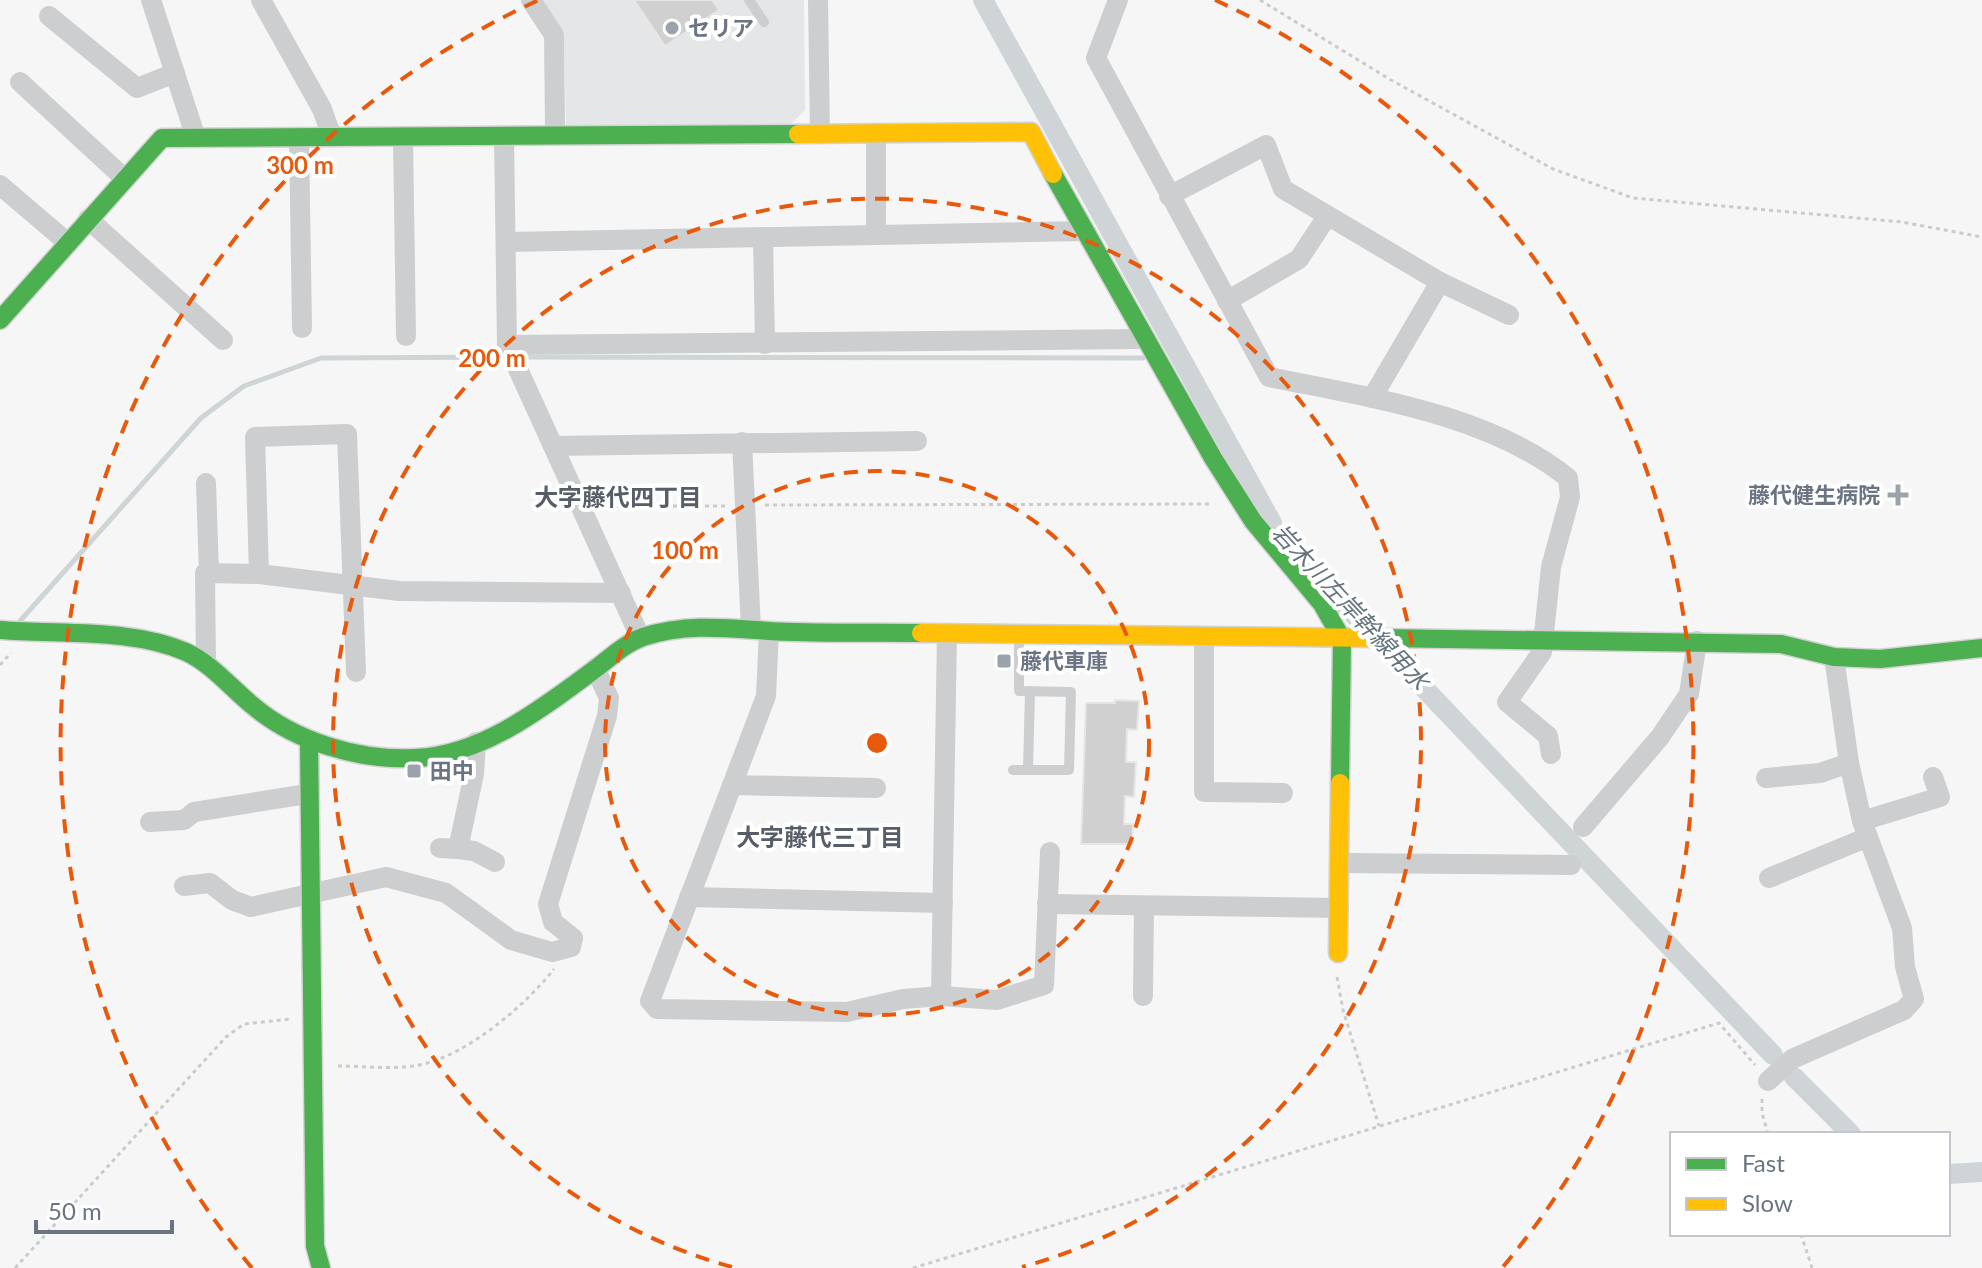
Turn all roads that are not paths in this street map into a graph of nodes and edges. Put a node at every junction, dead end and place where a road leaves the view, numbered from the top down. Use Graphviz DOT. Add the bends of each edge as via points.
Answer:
graph roads {
  1 [pos="151,0"];
  2 [pos="261,0"];
  3 [pos="531,0"];
  4 [pos="749,0"];
  5 [pos="818,0"];
  6 [pos="1118,0"];
  7 [pos="49,16"];
  8 [pos="764,22"];
  9 [pos="175,73"];
  10 [pos="20,82"];
  11 [pos="555,127"];
  12 [pos="876,133"];
  13 [pos="820,134"];
  14 [pos="299,137"];
  15 [pos="332,137"];
  16 [pos="403,137"];
  17 [pos="504,137"];
  18 [pos="196,138"];
  19 [pos="124,178"];
  20 [pos="0,185"];
  21 [pos="1169,196"];
  22 [pos="1326,218"];
  23 [pos="88,219"];
  24 [pos="1083,231"];
  25 [pos="876,234"];
  26 [pos="763,237"];
  27 [pos="507,242"];
  28 [pos="68,243"];
  29 [pos="1440,282"];
  30 [pos="1227,301"];
  31 [pos="1509,315"];
  32 [pos="0,320"];
  33 [pos="302,328"];
  34 [pos="406,336"];
  35 [pos="1142,339"];
  36 [pos="223,340"];
  37 [pos="765,344"];
  38 [pos="512,354"];
  39 [pos="1372,398"];
  40 [pos="917,441"];
  41 [pos="742,442"];
  42 [pos="553,446"];
  43 [pos="206,483"];
  44 [pos="209,573"];
  45 [pos="259,574"];
  46 [pos="351,583"];
  47 [pos="621,593"];
  48 [pos="760,630"];
  49 [pos="10,631"];
  50 [pos="947,633"];
  51 [pos="1019,634"];
  52 [pos="640,637"];
  53 [pos="1204,637"];
  54 [pos="1342,639"];
  55 [pos="1544,640"];
  56 [pos="1697,641"];
  57 [pos="1982,648"];
  58 [pos="1834,657"];
  59 [pos="206,664"];
  60 [pos="595,668"];
  61 [pos="356,672"];
  62 [pos="1030,691"];
  63 [pos="309,740"];
  64 [pos="476,742"];
  65 [pos="1551,754"];
  66 [pos="1849,763"];
  67 [pos="1013,770"];
  68 [pos="1028,770"];
  69 [pos="1933,777"];
  70 [pos="1766,778"];
  71 [pos="732,785"];
  72 [pos="876,788"];
  73 [pos="1283,793"];
  74 [pos="307,794"];
  75 [pos="150,822"];
  76 [pos="1583,827"];
  77 [pos="1865,829"];
  78 [pos="1050,852"];
  79 [pos="495,862"];
  80 [pos="1339,863"];
  81 [pos="1571,865"];
  82 [pos="1769,878"];
  83 [pos="184,886"];
  84 [pos="313,891"];
  85 [pos="689,897"];
  86 [pos="943,903"];
  87 [pos="1047,904"];
  88 [pos="1144,906"];
  89 [pos="1339,908"];
  90 [pos="1338,953"];
  91 [pos="1137,984"];
  92 [pos="941,996"];
  93 [pos="1768,1081"];
  94 [pos="321,1268"];
  1 -- 9 [label="street"];
  2 -- 15 [label="street" via="322,109"];
  3 -- 11 [label="street" via="554,35"];
  4 -- 8 [label="lane"];
  5 -- 13 [label="street"];
  6 -- 21 [label="street" via="1096,58"];
  7 -- 9 [label="street" via="137,88"];
  9 -- 18 [label="street"];
  10 -- 19 [label="street"];
  12 -- 13 [label="street"];
  12 -- 24 [label="street" via="1031,132"];
  12 -- 25 [label="street"];
  13 -- 17 [label="street"];
  14 -- 15 [label="street"];
  14 -- 18 [label="street"];
  14 -- 33 [label="street"];
  15 -- 16 [label="street"];
  16 -- 17 [label="street"];
  16 -- 34 [label="street"];
  17 -- 27 [label="street"];
  18 -- 19 [label="street" via="162,138"];
  19 -- 23 [label="street"];
  20 -- 28 [label="street"];
  21 -- 22 [label="street" via="1266,145 1283,189"];
  21 -- 30 [label="street"];
  22 -- 29 [label="street"];
  22 -- 30 [label="street" via="1299,259"];
  23 -- 28 [label="street"];
  23 -- 36 [label="street"];
  24 -- 25 [label="street"];
  24 -- 35 [label="street"];
  25 -- 26 [label="street"];
  26 -- 27 [label="street"];
  26 -- 37 [label="street"];
  27 -- 38 [label="street"];
  28 -- 32 [label="street"];
  29 -- 31 [label="street"];
  29 -- 39 [label="street"];
  30 -- 39 [label="street" via="1269,377"];
  35 -- 37 [label="street"];
  35 -- 54 [label="street" via="1241,504 1269,545 1331,613"];
  37 -- 38 [label="street"];
  38 -- 42 [label="street"];
  39 -- 55 [label="street" via="1505,439 1568,478 1570,497 1551,567"];
  40 -- 41 [label="street"];
  41 -- 42 [label="street"];
  41 -- 48 [label="street"];
  42 -- 47 [label="street"];
  43 -- 44 [label="street"];
  44 -- 45 [label="street"];
  44 -- 59 [label="street"];
  45 -- 46 [label="street"];
  45 -- 46 [label="street" via="255,437 347,434"];
  46 -- 47 [label="street" via="399,591"];
  46 -- 61 [label="street"];
  47 -- 52 [label="street"];
  48 -- 50 [label="street"];
  48 -- 52 [label="street" via="687,626"];
  48 -- 71 [label="street" via="766,696"];
  49 -- 59 [label="street" via="145,642 177,648"];
  50 -- 51 [label="street"];
  50 -- 86 [label="street"];
  51 -- 53 [label="street"];
  51 -- 62 [label="lane" via="1019,691"];
  52 -- 60 [label="street"];
  53 -- 54 [label="street"];
  53 -- 73 [label="street" via="1204,792"];
  54 -- 55 [label="street"];
  54 -- 80 [label="street"];
  55 -- 56 [label="street"];
  55 -- 65 [label="street" via="1542,652 1507,702 1548,736"];
  56 -- 58 [label="street" via="1781,644"];
  56 -- 76 [label="street" via="1689,694 1660,737"];
  57 -- 58 [label="street" via="1880,659"];
  58 -- 66 [label="street"];
  59 -- 63 [label="street" via="260,713"];
  60 -- 64 [label="street" via="527,717"];
  60 -- 84 [label="street" via="609,698 607,716 548,904 553,922 573,938 571,947 552,952 511,940 446,893 386,877"];
  62 -- 68 [label="lane"];
  62 -- 68 [label="lane" via="1071,692 1069,770"];
  63 -- 64 [label="street" via="413,758"];
  63 -- 74 [label="street"];
  64 -- 79 [label="street" via="474,774 449,848 474,851"];
  66 -- 70 [label="street" via="1820,773"];
  66 -- 77 [label="street"];
  67 -- 68 [label="lane"];
  69 -- 77 [label="street" via="1940,797"];
  71 -- 72 [label="street"];
  71 -- 85 [label="street"];
  74 -- 75 [label="street" via="194,812 184,820"];
  74 -- 84 [label="street"];
  77 -- 82 [label="street"];
  77 -- 93 [label="street" via="1902,928 1914,999 1904,1010 1792,1059"];
  78 -- 87 [label="street"];
  80 -- 81 [label="street"];
  80 -- 89 [label="street"];
  83 -- 84 [label="street" via="210,883 251,907"];
  84 -- 94 [label="street" via="315,1246"];
  85 -- 86 [label="street"];
  85 -- 92 [label="street" via="650,1001 657,1009 847,1012"];
  86 -- 92 [label="street"];
  87 -- 88 [label="street"];
  87 -- 92 [label="street" via="1044,985 997,1000"];
  88 -- 89 [label="street"];
  88 -- 91 [label="street"];
  89 -- 90 [label="street"];
}
